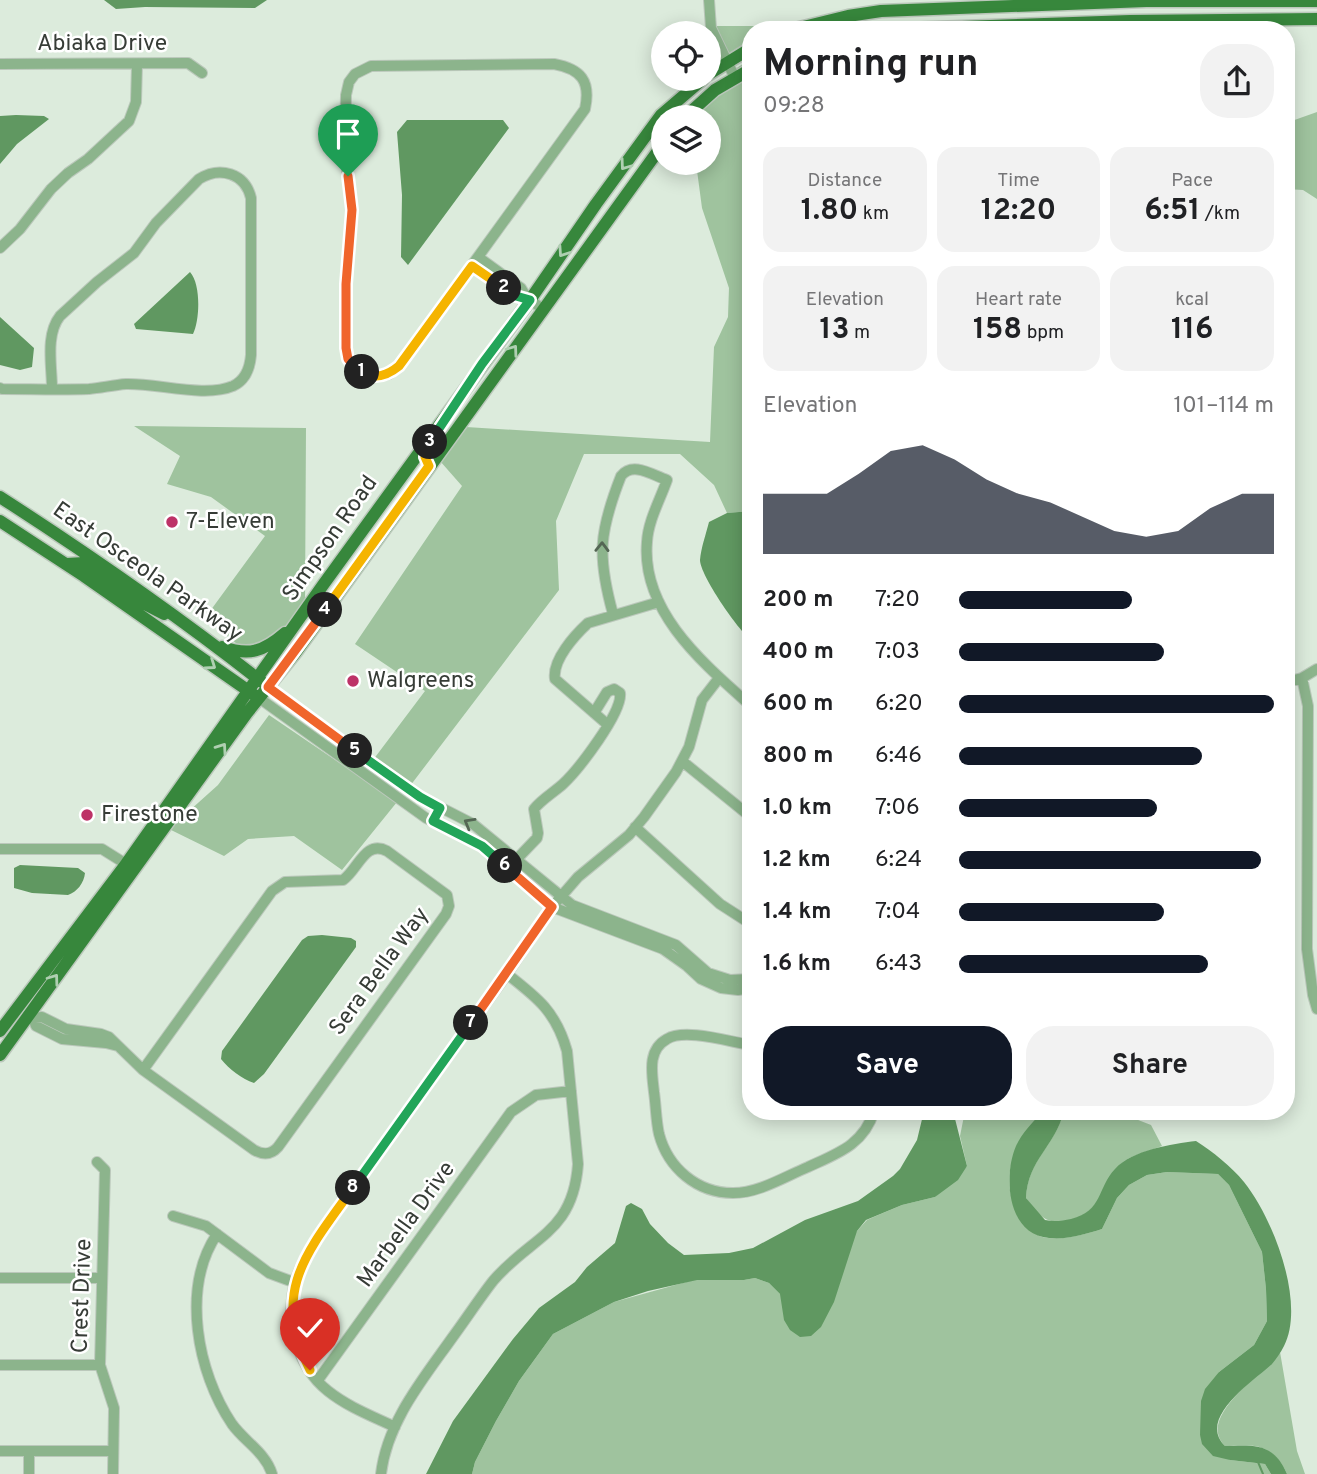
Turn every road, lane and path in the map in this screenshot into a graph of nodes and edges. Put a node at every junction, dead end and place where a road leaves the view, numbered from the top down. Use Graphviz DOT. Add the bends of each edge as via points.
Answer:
graph roads {
  1 [pos="709,0"];
  2 [pos="1146,1"];
  3 [pos="1273,1"];
  4 [pos="1317,1"];
  5 [pos="1247,19"];
  6 [pos="1317,19"];
  7 [pos="828,21"];
  8 [pos="1103,21"];
  9 [pos="1205,21"];
  10 [pos="742,53"];
  11 [pos="726,62"];
  12 [pos="0,64"];
  13 [pos="137,64"];
  14 [pos="721,66"];
  15 [pos="202,73"];
  16 [pos="742,74"];
  17 [pos="734,78"];
  18 [pos="689,91"];
  19 [pos="698,105"];
  20 [pos="651,160"];
  21 [pos="0,248"];
  22 [pos="475,262"];
  23 [pos="529,299"];
  24 [pos="543,309"];
  25 [pos="0,388"];
  26 [pos="52,389"];
  27 [pos="453,407"];
  28 [pos="429,466"];
  29 [pos="0,498"];
  30 [pos="0,521"];
  31 [pos="77,546"];
  32 [pos="44,549"];
  33 [pos="67,564"];
  34 [pos="659,602"];
  35 [pos="613,614"];
  36 [pos="181,620"];
  37 [pos="298,621"];
  38 [pos="209,641"];
  39 [pos="1317,669"];
  40 [pos="257,678"];
  41 [pos="719,678"];
  42 [pos="1302,678"];
  43 [pos="1295,680"];
  44 [pos="268,687"];
  45 [pos="254,694"];
  46 [pos="742,698"];
  47 [pos="594,713"];
  48 [pos="608,725"];
  49 [pos="682,761"];
  50 [pos="440,808"];
  51 [pos="742,810"];
  52 [pos="433,821"];
  53 [pos="635,827"];
  54 [pos="147,834"];
  55 [pos="0,849"];
  56 [pos="147,852"];
  57 [pos="517,860"];
  58 [pos="126,864"];
  59 [pos="508,868"];
  60 [pos="124,884"];
  61 [pos="560,896"];
  62 [pos="552,907"];
  63 [pos="742,917"];
  64 [pos="507,974"];
  65 [pos="742,979"];
  66 [pos="742,989"];
  67 [pos="1317,1009"];
  68 [pos="26,1013"];
  69 [pos="0,1031"];
  70 [pos="742,1044"];
  71 [pos="0,1055"];
  72 [pos="143,1070"];
  73 [pos="571,1091"];
  74 [pos="870,1120"];
  75 [pos="97,1162"];
  76 [pos="173,1216"];
  77 [pos="217,1234"];
  78 [pos="0,1278"];
  79 [pos="102,1278"];
  80 [pos="296,1283"];
  81 [pos="0,1365"];
  82 [pos="100,1365"];
  83 [pos="318,1380"];
  84 [pos="396,1427"];
  85 [pos="0,1451"];
  86 [pos="29,1451"];
  87 [pos="113,1451"];
  88 [pos="29,1474"];
  89 [pos="113,1474"];
  90 [pos="272,1474"];
  91 [pos="381,1474"];
  1 -- 11 [label="street" via="711,28"];
  2 -- 3 [label="main road"];
  2 -- 7 [label="main road" via="902,10"];
  2 -- 8 [label="main road" via="1118,8"];
  3 -- 4 [label="main road"];
  3 -- 5 [label="main road" via="1268,13"];
  5 -- 6 [label="main road"];
  5 -- 9 [label="main road"];
  10 -- 11 [label="main road"];
  11 -- 14 [label="main road"];
  11 -- 17 [label="street"];
  12 -- 13 [label="street, Abiaka Drive"];
  13 -- 15 [label="street, Abiaka Drive" via="188,64"];
  13 -- 21 [label="street" via="136,102 129,121 51,188"];
  16 -- 17 [label="main road"];
  17 -- 19 [label="main road"];
  18 -- 23 [label="main road, Simpson Road, one-way" via="661,115"];
  20 -- 24 [label="main road, Simpson Road"];
  22 -- 22 [label="street" via="585,108 587,86 571,67 554,64 363,68 349,82 346,95 345,153 352,210 346,284 348,359 367,375 388,374 399,366"];
  22 -- 23 [label="street" via="516,296"];
  23 -- 24 [label="street"];
  23 -- 27 [label="main road, Simpson Road"];
  28 -- 24 [label="main road, Simpson Road, one-way"];
  25 -- 26 [label="street"];
  26 -- 26 [label="street" via="125,384 182,390 221,388 242,380 251,355 251,198 244,183 225,172 199,179 134,253 60,316 51,338"];
  27 -- 28 [label="main road" via="428,445 425,457"];
  27 -- 37 [label="main road, Simpson Road"];
  28 -- 44 [label="main road, Simpson Road"];
  29 -- 31 [label="main road, East Osceola Parkway"];
  30 -- 32 [label="main road, East Osceola Parkway"];
  31 -- 32 [label="main road" via="70,551"];
  31 -- 36 [label="main road, East Osceola Parkway"];
  32 -- 33 [label="main road, East Osceola Parkway"];
  33 -- 36 [label="main road" via="84,563 149,608"];
  33 -- 45 [label="main road, East Osceola Parkway, one-way"];
  34 -- 35 [label="street"];
  35 -- 34 [label="street, one-way" via="605,586 602,541 621,476 631,468 667,480 647,542 652,586"];
  34 -- 41 [label="street" via="686,643"];
  35 -- 47 [label="street" via="581,629 554,671 555,679"];
  36 -- 38 [label="main road, East Osceola Parkway"];
  37 -- 38 [label="main road" via="274,642 251,652"];
  37 -- 40 [label="main road, Simpson Road"];
  38 -- 40 [label="main road, East Osceola Parkway"];
  39 -- 42 [label="street"];
  40 -- 44 [label="main road, East Osceola Parkway"];
  40 -- 45 [label="main road, Simpson Road"];
  41 -- 46 [label="street"];
  41 -- 49 [label="street" via="702,700"];
  42 -- 43 [label="street"];
  42 -- 67 [label="street" via="1308,706 1307,949"];
  44 -- 45 [label="main road, Simpson Road"];
  44 -- 50 [label="street"];
  45 -- 52 [label="street"];
  45 -- 54 [label="main road, Simpson Road"];
  56 -- 45 [label="main road, Simpson Road, one-way"];
  47 -- 48 [label="street"];
  47 -- 48 [label="street" via="609,691 620,693"];
  48 -- 57 [label="street" via="578,769 534,809 538,833"];
  49 -- 51 [label="street"];
  49 -- 53 [label="street"];
  50 -- 52 [label="street"];
  57 -- 50 [label="street, one-way" via="473,824"];
  52 -- 59 [label="street" via="482,846"];
  53 -- 61 [label="street"];
  53 -- 63 [label="street" via="720,904"];
  54 -- 56 [label="main road"];
  54 -- 58 [label="main road, Simpson Road"];
  55 -- 58 [label="street" via="102,849"];
  56 -- 60 [label="main road, Simpson Road"];
  57 -- 59 [label="street"];
  57 -- 61 [label="street"];
  58 -- 60 [label="main road"];
  58 -- 68 [label="main road, Simpson Road"];
  59 -- 62 [label="street"];
  68 -- 60 [label="main road, Simpson Road, one-way"];
  61 -- 62 [label="street"];
  61 -- 65 [label="street" via="572,905 676,945 708,973"];
  62 -- 64 [label="street"];
  62 -- 66 [label="street" via="663,948 701,979 721,988"];
  64 -- 73 [label="street" via="553,1015 567,1051"];
  64 -- 80 [label="street" via="318,1237"];
  68 -- 69 [label="main road, Simpson Road"];
  68 -- 71 [label="main road, Simpson Road"];
  68 -- 72 [label="street, Sera Bella Way" via="36,1026 56,1038 118,1046"];
  70 -- 74 [label="street" via="678,1034 665,1040 654,1055 660,1137 670,1158 692,1181 723,1192 758,1189 850,1146"];
  72 -- 72 [label="street, Sera Bella Way" via="281,883 343,880 367,852 381,848 447,895 446,914 270,1153 254,1150"];
  73 -- 83 [label="street, Marbella Drive" via="546,1093 524,1101 512,1112 481,1164"];
  73 -- 84 [label="street" via="578,1164 573,1196 564,1215 493,1281 422,1379"];
  75 -- 79 [label="street, Crest Drive" via="106,1170"];
  76 -- 77 [label="street"];
  77 -- 80 [label="street" via="269,1272"];
  77 -- 90 [label="street" via="207,1249 198,1292 205,1363 232,1424 268,1462"];
  78 -- 79 [label="street"];
  79 -- 82 [label="street, Crest Drive"];
  80 -- 83 [label="street" via="293,1331"];
  81 -- 82 [label="street"];
  82 -- 87 [label="street, Crest Drive" via="114,1408"];
  83 -- 84 [label="street" via="347,1405"];
  84 -- 91 [label="street"];
  85 -- 86 [label="street"];
  86 -- 87 [label="street"];
  86 -- 88 [label="street"];
  87 -- 89 [label="street, Crest Drive"];
}
